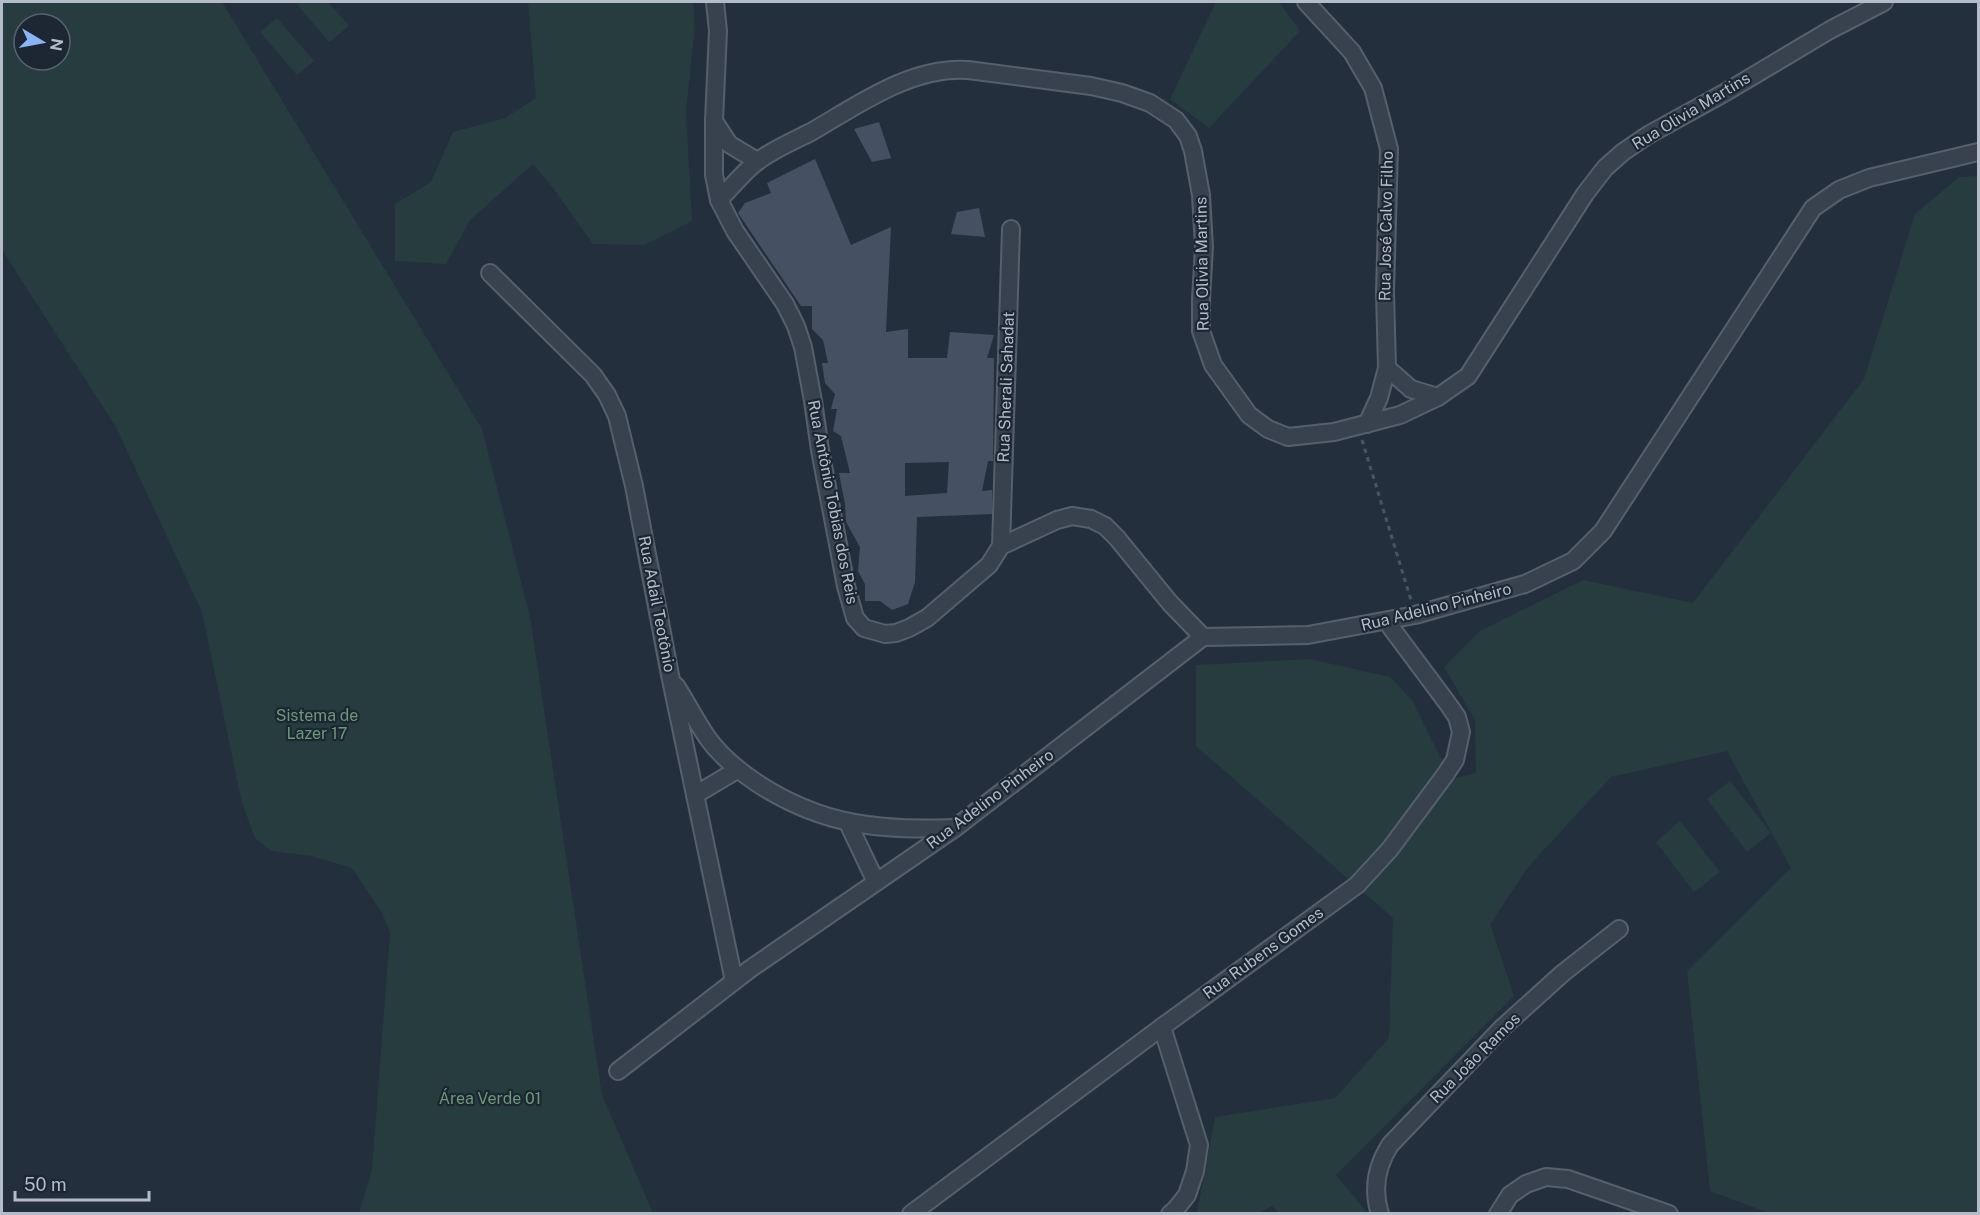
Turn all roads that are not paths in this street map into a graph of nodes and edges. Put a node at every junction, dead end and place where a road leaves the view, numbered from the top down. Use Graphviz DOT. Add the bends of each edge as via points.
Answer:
graph roads {
  1 [pos="714,2"];
  2 [pos="1306,2"];
  3 [pos="1884,2"];
  4 [pos="714,121"];
  5 [pos="1978,153"];
  6 [pos="757,161"];
  7 [pos="719,200"];
  8 [pos="1011,229"];
  9 [pos="490,273"];
  10 [pos="1387,368"];
  11 [pos="1438,397"];
  12 [pos="1362,426"];
  13 [pos="1001,546"];
  14 [pos="1387,622"];
  15 [pos="1203,637"];
  16 [pos="670,675"];
  17 [pos="737,770"];
  18 [pos="695,795"];
  19 [pos="848,823"];
  20 [pos="955,828"];
  21 [pos="876,882"];
  22 [pos="1619,928"];
  23 [pos="734,981"];
  24 [pos="1162,1027"];
  25 [pos="618,1071"];
  26 [pos="911,1214"];
  27 [pos="1170,1214"];
  28 [pos="1380,1214"];
  29 [pos="1498,1214"];
  30 [pos="1669,1214"];
  1 -- 4 [label="street, Rua Antônio Tobias dos Reis" via="718,30"];
  2 -- 10 [label="street, Rua José Calvo Filho" via="1352,52 1372,88 1389,149"];
  3 -- 11 [label="street, Rua Olivia Martins" via="1820,35 1623,152 1585,194 1468,376"];
  4 -- 6 [label="street" via="729,144"];
  4 -- 7 [label="street, Rua Antônio Tobias dos Reis" via="714,175"];
  5 -- 14 [label="street, Rua Adelino Pinheiro" via="1869,178 1839,190 1813,208 1603,531 1573,561 1525,584"];
  6 -- 7 [label="street, Rua Olivia Martins"];
  6 -- 12 [label="street, Rua Olivia Martins" via="899,84 949,68 1091,86 1150,103 1176,120 1193,151 1204,247 1201,331 1213,365 1249,415 1268,429 1288,437"];
  7 -- 13 [label="street, Rua Antônio Tobias dos Reis" via="735,231 785,303 803,347 855,618 864,628 885,634 909,628 927,618 989,565"];
  8 -- 13 [label="street, Rua Sherali Sahadat"];
  9 -- 16 [label="street, Rua Adail Teotônio" via="593,375 617,416"];
  10 -- 11 [label="street" via="1411,389"];
  10 -- 12 [label="street, Rua José Calvo Filho" via="1379,398"];
  11 -- 12 [label="street, Rua Olivia Martins" via="1400,415"];
  13 -- 15 [label="street, Rua Antônio Tobias dos Reis" via="1057,520 1072,516 1090,519 1118,538"];
  14 -- 15 [label="street, Rua Adelino Pinheiro" via="1308,636"];
  14 -- 24 [label="street, Rua Rubens Gomes" via="1457,717 1461,732 1455,760 1390,849 1357,885"];
  15 -- 20 [label="street, Rua Adelino Pinheiro"];
  16 -- 17 [label="street" via="708,738"];
  16 -- 18 [label="street, Rua Adail Teotônio"];
  17 -- 18 [label="street"];
  17 -- 19 [label="street" via="782,799"];
  18 -- 23 [label="street, Rua Adail Teotônio"];
  19 -- 20 [label="street" via="911,830"];
  19 -- 21 [label="street"];
  20 -- 21 [label="street, Rua Adelino Pinheiro"];
  21 -- 23 [label="street, Rua Adelino Pinheiro"];
  22 -- 28 [label="street, Rua João Ramos" via="1502,1028 1390,1145 1376,1179 1375,1198"];
  23 -- 25 [label="street, Rua Adelino Pinheiro"];
  24 -- 26 [label="street, Rua Rubens Gomes"];
  24 -- 27 [label="street" via="1199,1145 1187,1195"];
  29 -- 30 [label="street" via="1510,1195 1546,1177 1568,1179"];
}
